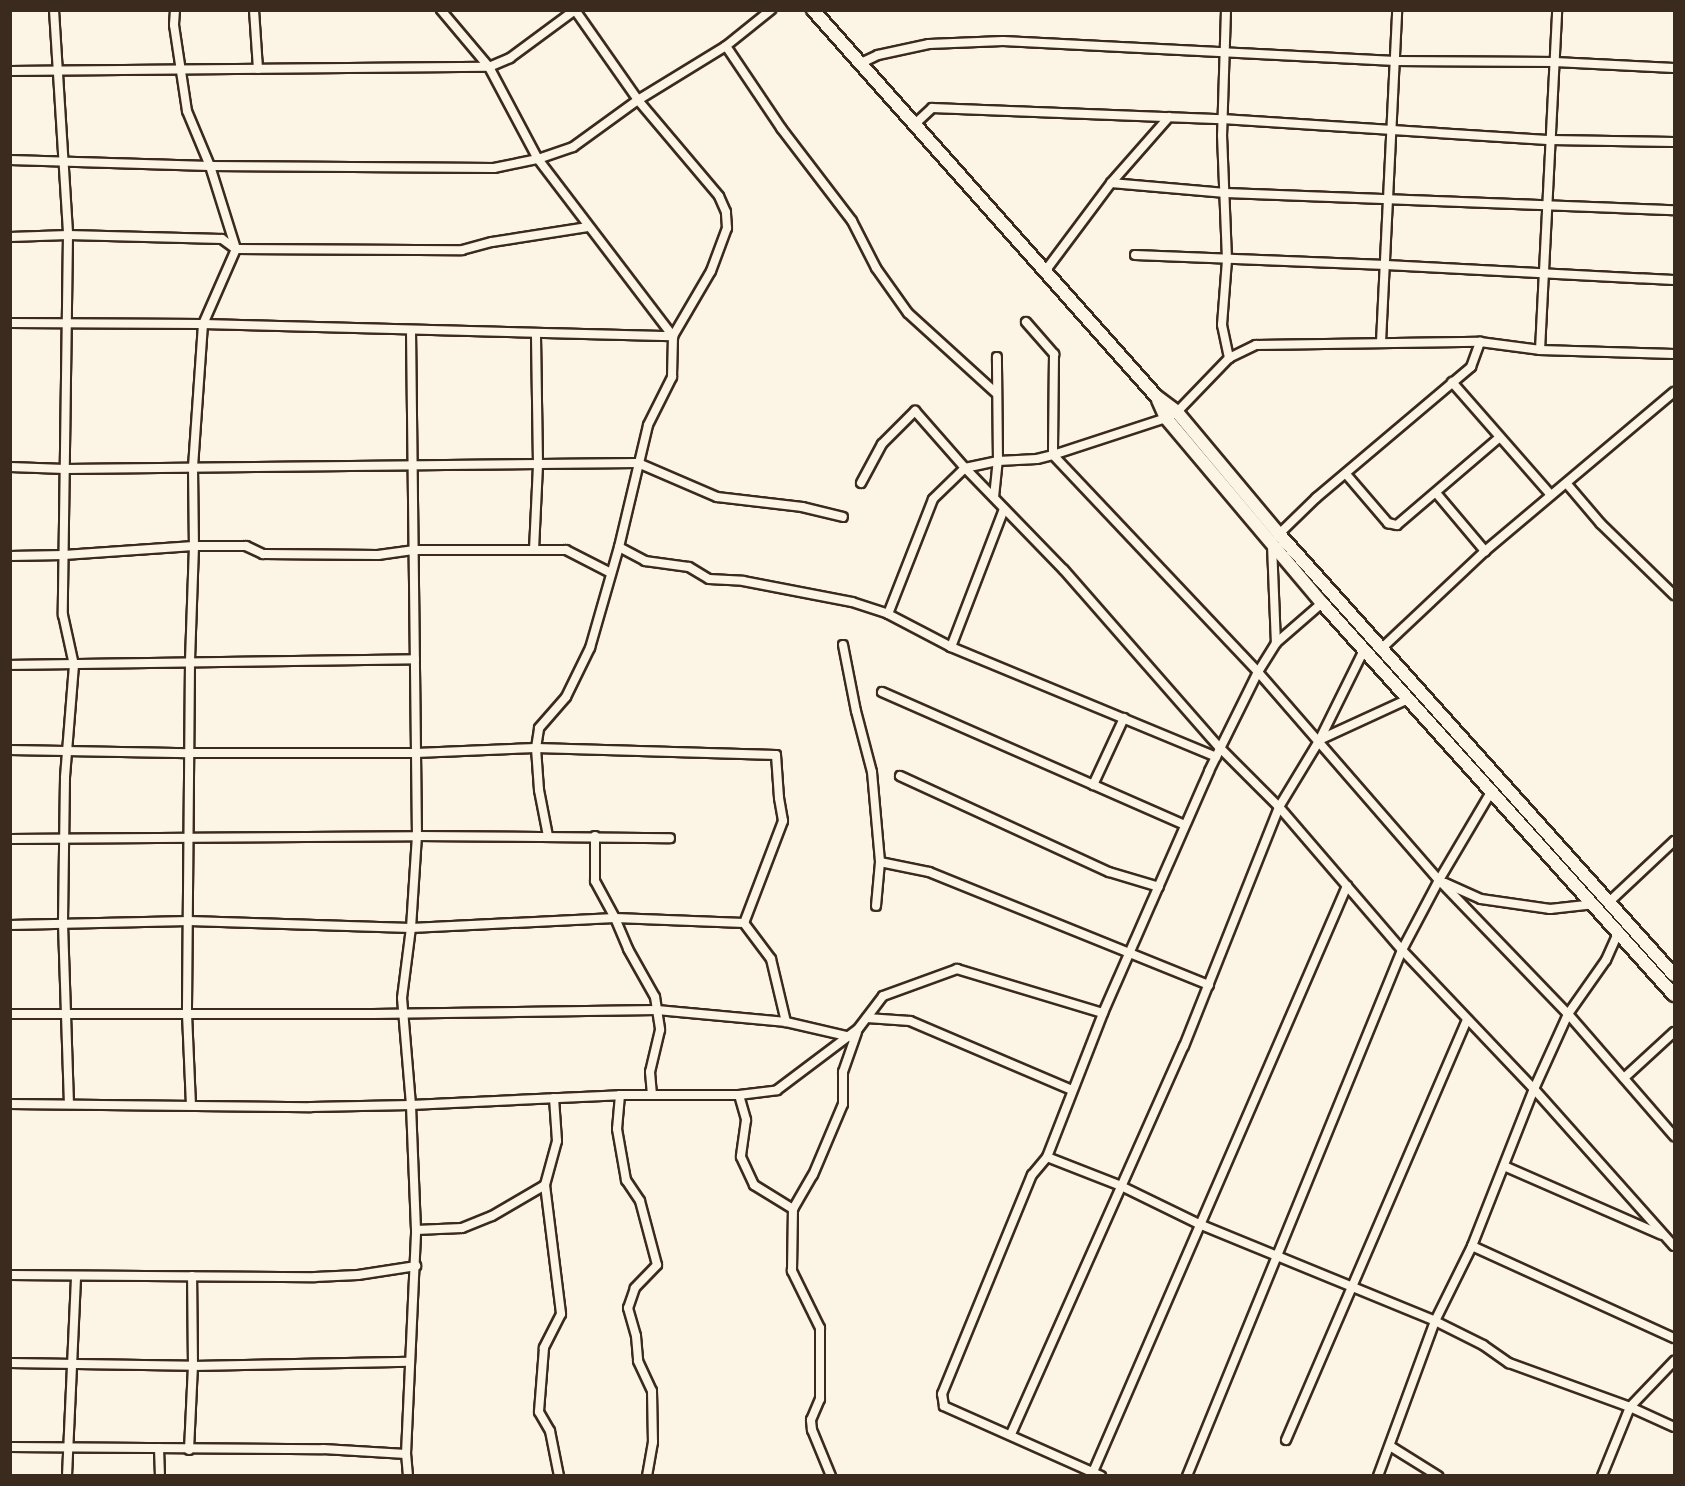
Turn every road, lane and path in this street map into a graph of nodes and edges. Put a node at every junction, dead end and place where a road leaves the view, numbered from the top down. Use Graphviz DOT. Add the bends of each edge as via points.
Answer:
graph roads {
  1 [pos="54,10"];
  2 [pos="175,10"];
  3 [pos="254,10"];
  4 [pos="441,10"];
  5 [pos="771,10"];
  6 [pos="813,10"];
  7 [pos="1226,10"];
  8 [pos="1396,10"];
  9 [pos="1557,10"];
  10 [pos="575,11"];
  11 [pos="726,46"];
  12 [pos="1225,50"];
  13 [pos="1395,61"];
  14 [pos="1555,62"];
  15 [pos="861,63"];
  16 [pos="489,67"];
  17 [pos="1674,68"];
  18 [pos="181,69"];
  19 [pos="258,69"];
  20 [pos="10,70"];
  21 [pos="57,71"];
  22 [pos="638,100"];
  23 [pos="1169,117"];
  24 [pos="1222,119"];
  25 [pos="916,123"];
  26 [pos="1392,128"];
  27 [pos="1551,140"];
  28 [pos="1674,142"];
  29 [pos="538,159"];
  30 [pos="10,160"];
  31 [pos="63,160"];
  32 [pos="210,166"];
  33 [pos="1111,183"];
  34 [pos="1226,193"];
  35 [pos="1387,199"];
  36 [pos="1548,206"];
  37 [pos="1674,210"];
  38 [pos="588,227"];
  39 [pos="68,235"];
  40 [pos="10,237"];
  41 [pos="236,249"];
  42 [pos="1135,255"];
  43 [pos="1227,260"];
  44 [pos="1386,264"];
  45 [pos="1046,270"];
  46 [pos="1545,274"];
  47 [pos="1674,280"];
  48 [pos="68,322"];
  49 [pos="1026,322"];
  50 [pos="10,323"];
  51 [pos="203,324"];
  52 [pos="411,331"];
  53 [pos="536,334"];
  54 [pos="673,336"];
  55 [pos="1381,342"];
  56 [pos="1480,342"];
  57 [pos="1540,350"];
  58 [pos="1674,354"];
  59 [pos="997,357"];
  60 [pos="1228,358"];
  61 [pos="1452,382"];
  62 [pos="1674,392"];
  63 [pos="997,394"];
  64 [pos="1171,415"];
  65 [pos="1500,437"];
  66 [pos="1053,455"];
  67 [pos="998,461"];
  68 [pos="538,464"];
  69 [pos="638,464"];
  70 [pos="412,466"];
  71 [pos="10,467"];
  72 [pos="193,468"];
  73 [pos="965,468"];
  74 [pos="65,469"];
  75 [pos="1346,474"];
  76 [pos="861,483"];
  77 [pos="1567,484"];
  78 [pos="1437,494"];
  79 [pos="1551,495"];
  80 [pos="994,497"];
  81 [pos="1004,509"];
  82 [pos="843,517"];
  83 [pos="1279,534"];
  84 [pos="1272,545"];
  85 [pos="194,546"];
  86 [pos="619,547"];
  87 [pos="416,550"];
  88 [pos="534,550"];
  89 [pos="1485,551"];
  90 [pos="64,555"];
  91 [pos="10,556"];
  92 [pos="609,572"];
  93 [pos="1674,595"];
  94 [pos="1322,603"];
  95 [pos="888,614"];
  96 [pos="1276,643"];
  97 [pos="843,645"];
  98 [pos="951,647"];
  99 [pos="1382,648"];
  100 [pos="1364,650"];
  101 [pos="415,659"];
  102 [pos="190,663"];
  103 [pos="10,665"];
  104 [pos="74,665"];
  105 [pos="1258,672"];
  106 [pos="882,692"];
  107 [pos="1408,699"];
  108 [pos="1124,718"];
  109 [pos="1319,741"];
  110 [pos="536,748"];
  111 [pos="1220,748"];
  112 [pos="10,750"];
  113 [pos="68,750"];
  114 [pos="190,753"];
  115 [pos="416,753"];
  116 [pos="1216,757"];
  117 [pos="900,776"];
  118 [pos="1093,785"];
  119 [pos="1491,792"];
  120 [pos="1279,807"];
  121 [pos="1185,825"];
  122 [pos="417,836"];
  123 [pos="548,836"];
  124 [pos="595,836"];
  125 [pos="189,837"];
  126 [pos="670,838"];
  127 [pos="10,839"];
  128 [pos="66,839"];
  129 [pos="1674,842"];
  130 [pos="880,862"];
  131 [pos="1439,880"];
  132 [pos="1347,886"];
  133 [pos="1159,887"];
  134 [pos="1607,900"];
  135 [pos="876,906"];
  136 [pos="1592,906"];
  137 [pos="615,918"];
  138 [pos="1626,920"];
  139 [pos="189,921"];
  140 [pos="744,923"];
  141 [pos="63,924"];
  142 [pos="10,925"];
  143 [pos="411,928"];
  144 [pos="1618,934"];
  145 [pos="1402,950"];
  146 [pos="1128,952"];
  147 [pos="1674,975"];
  148 [pos="1209,985"];
  149 [pos="1674,995"];
  150 [pos="657,1010"];
  151 [pos="404,1013"];
  152 [pos="1103,1013"];
  153 [pos="10,1014"];
  154 [pos="187,1014"];
  155 [pos="1568,1014"];
  156 [pos="66,1015"];
  157 [pos="867,1018"];
  158 [pos="1467,1020"];
  159 [pos="786,1022"];
  160 [pos="1674,1032"];
  161 [pos="852,1037"];
  162 [pos="1624,1078"];
  163 [pos="1534,1089"];
  164 [pos="1072,1090"];
  165 [pos="620,1095"];
  166 [pos="652,1095"];
  167 [pos="739,1095"];
  168 [pos="554,1098"];
  169 [pos="10,1104"];
  170 [pos="69,1104"];
  171 [pos="190,1105"];
  172 [pos="411,1106"];
  173 [pos="1674,1136"];
  174 [pos="1047,1157"];
  175 [pos="1504,1166"];
  176 [pos="545,1185"];
  177 [pos="1121,1186"];
  178 [pos="793,1209"];
  179 [pos="1199,1224"];
  180 [pos="416,1230"];
  181 [pos="1665,1236"];
  182 [pos="1472,1246"];
  183 [pos="1674,1246"];
  184 [pos="1277,1257"];
  185 [pos="416,1266"];
  186 [pos="10,1275"];
  187 [pos="76,1276"];
  188 [pos="192,1276"];
  189 [pos="1353,1288"];
  190 [pos="1435,1321"];
  191 [pos="1674,1338"];
  192 [pos="1674,1361"];
  193 [pos="411,1362"];
  194 [pos="10,1363"];
  195 [pos="71,1365"];
  196 [pos="193,1366"];
  197 [pos="1630,1407"];
  198 [pos="1674,1427"];
  199 [pos="1011,1434"];
  200 [pos="1286,1440"];
  201 [pos="1390,1446"];
  202 [pos="10,1447"];
  203 [pos="67,1448"];
  204 [pos="159,1448"];
  205 [pos="189,1450"];
  206 [pos="406,1454"];
  207 [pos="1097,1474"];
  208 [pos="67,1476"];
  209 [pos="160,1476"];
  210 [pos="408,1476"];
  211 [pos="559,1476"];
  212 [pos="647,1476"];
  213 [pos="831,1476"];
  214 [pos="1187,1476"];
  215 [pos="1378,1476"];
  216 [pos="1438,1476"];
  217 [pos="1602,1476"];
  1 -- 21 [label="street"];
  2 -- 18 [label="street"];
  3 -- 19 [label="street"];
  4 -- 16 [label="street"];
  5 -- 11 [label="street"];
  6 -- 15 [label="main road"];
  7 -- 12 [label="street"];
  8 -- 13 [label="street"];
  9 -- 14 [label="street"];
  10 -- 16 [label="street" via="510,58"];
  10 -- 22 [label="street"];
  11 -- 22 [label="street"];
  11 -- 63 [label="street" via="781,128 852,221 876,268 908,314"];
  12 -- 13 [label="street"];
  12 -- 15 [label="street" via="1003,41 929,44 878,55"];
  12 -- 24 [label="street"];
  13 -- 14 [label="street"];
  13 -- 26 [label="street"];
  14 -- 17 [label="street"];
  14 -- 27 [label="street"];
  15 -- 25 [label="main road"];
  16 -- 19 [label="street"];
  16 -- 29 [label="street"];
  18 -- 19 [label="street"];
  18 -- 21 [label="street"];
  18 -- 32 [label="street" via="187,111"];
  20 -- 21 [label="street"];
  21 -- 31 [label="street"];
  22 -- 29 [label="street" via="573,147"];
  22 -- 54 [label="street" via="719,196 726,212 727,228 711,271"];
  23 -- 24 [label="street"];
  23 -- 25 [label="street" via="932,108"];
  23 -- 33 [label="street"];
  24 -- 26 [label="street"];
  24 -- 34 [label="street"];
  25 -- 45 [label="main road"];
  26 -- 27 [label="street"];
  26 -- 35 [label="street"];
  27 -- 28 [label="street"];
  27 -- 36 [label="street"];
  29 -- 32 [label="street" via="494,168"];
  29 -- 38 [label="street"];
  30 -- 31 [label="street"];
  31 -- 32 [label="street"];
  31 -- 39 [label="street"];
  32 -- 41 [label="street"];
  33 -- 34 [label="street"];
  33 -- 45 [label="street"];
  34 -- 35 [label="street"];
  34 -- 43 [label="street"];
  35 -- 36 [label="street"];
  35 -- 44 [label="street"];
  36 -- 37 [label="street"];
  36 -- 46 [label="street"];
  38 -- 41 [label="street" via="462,250"];
  38 -- 54 [label="street"];
  39 -- 40 [label="street"];
  39 -- 41 [label="street" via="222,239"];
  39 -- 48 [label="street"];
  41 -- 51 [label="street"];
  42 -- 43 [label="street"];
  43 -- 44 [label="street"];
  43 -- 60 [label="street" via="1222,325"];
  44 -- 46 [label="street"];
  44 -- 55 [label="street"];
  45 -- 64 [label="main road"];
  46 -- 47 [label="street"];
  46 -- 57 [label="street"];
  48 -- 50 [label="street"];
  48 -- 51 [label="street"];
  48 -- 74 [label="street"];
  49 -- 66 [label="street" via="1054,354"];
  51 -- 52 [label="street"];
  51 -- 72 [label="street"];
  52 -- 53 [label="street"];
  52 -- 70 [label="street"];
  53 -- 54 [label="street"];
  53 -- 68 [label="street"];
  54 -- 69 [label="street" via="672,377 648,425"];
  55 -- 56 [label="street"];
  55 -- 60 [label="street" via="1256,345"];
  56 -- 57 [label="street"];
  56 -- 61 [label="street" via="1471,366"];
  57 -- 58 [label="street"];
  59 -- 63 [label="street"];
  60 -- 64 [label="street"];
  61 -- 65 [label="street"];
  61 -- 75 [label="street"];
  62 -- 77 [label="street"];
  63 -- 67 [label="street"];
  64 -- 66 [label="street"];
  64 -- 83 [label="main road"];
  64 -- 84 [label="main road"];
  65 -- 78 [label="street"];
  65 -- 79 [label="street"];
  66 -- 67 [label="street"];
  66 -- 105 [label="street"];
  67 -- 73 [label="street"];
  67 -- 80 [label="street"];
  68 -- 69 [label="street"];
  68 -- 70 [label="street"];
  68 -- 88 [label="street"];
  69 -- 82 [label="street" via="717,497 802,507"];
  69 -- 86 [label="street"];
  70 -- 72 [label="street"];
  70 -- 87 [label="street"];
  71 -- 74 [label="street"];
  72 -- 74 [label="street"];
  72 -- 85 [label="street"];
  73 -- 76 [label="street" via="915,411 882,444"];
  73 -- 80 [label="street"];
  73 -- 95 [label="street" via="933,499"];
  74 -- 90 [label="street"];
  75 -- 78 [label="street" via="1388,523 1397,525"];
  75 -- 83 [label="street"];
  77 -- 79 [label="street"];
  77 -- 93 [label="street" via="1601,524"];
  78 -- 89 [label="street"];
  79 -- 89 [label="street"];
  80 -- 81 [label="street"];
  81 -- 98 [label="street"];
  81 -- 111 [label="street" via="1064,570"];
  83 -- 99 [label="main road"];
  84 -- 94 [label="main road"];
  84 -- 96 [label="street"];
  85 -- 87 [label="street" via="246,546 263,554 378,555"];
  85 -- 90 [label="street"];
  85 -- 102 [label="street"];
  86 -- 92 [label="street"];
  86 -- 95 [label="street" via="645,561 689,567 709,579 743,581 849,601"];
  87 -- 88 [label="street"];
  87 -- 101 [label="street"];
  88 -- 92 [label="street" via="566,550"];
  89 -- 99 [label="street"];
  90 -- 91 [label="street"];
  90 -- 104 [label="street" via="63,615"];
  92 -- 110 [label="street" via="590,648 566,697 539,728"];
  94 -- 96 [label="street"];
  94 -- 100 [label="main road"];
  95 -- 98 [label="street"];
  96 -- 105 [label="street"];
  97 -- 130 [label="street" via="872,772"];
  98 -- 108 [label="street"];
  99 -- 134 [label="main road"];
  100 -- 107 [label="main road"];
  100 -- 109 [label="street"];
  101 -- 102 [label="street"];
  101 -- 115 [label="street"];
  102 -- 104 [label="street"];
  102 -- 114 [label="street"];
  103 -- 104 [label="street"];
  104 -- 113 [label="street"];
  105 -- 109 [label="street"];
  105 -- 111 [label="street"];
  106 -- 118 [label="street"];
  107 -- 109 [label="street"];
  107 -- 119 [label="main road"];
  108 -- 116 [label="street"];
  108 -- 118 [label="street"];
  109 -- 120 [label="street"];
  109 -- 131 [label="street"];
  110 -- 115 [label="street"];
  110 -- 123 [label="street"];
  110 -- 140 [label="street" via="776,755 783,821"];
  111 -- 116 [label="street"];
  111 -- 120 [label="street"];
  112 -- 113 [label="street"];
  113 -- 114 [label="street"];
  113 -- 128 [label="street"];
  114 -- 115 [label="street"];
  114 -- 125 [label="street"];
  115 -- 122 [label="street"];
  116 -- 121 [label="street"];
  117 -- 133 [label="street" via="1109,872"];
  118 -- 121 [label="street"];
  119 -- 131 [label="street"];
  119 -- 136 [label="main road"];
  120 -- 132 [label="street"];
  120 -- 148 [label="street"];
  121 -- 133 [label="street"];
  122 -- 123 [label="street"];
  122 -- 125 [label="street"];
  122 -- 143 [label="street"];
  123 -- 124 [label="street"];
  124 -- 126 [label="street"];
  124 -- 137 [label="street" via="595,881"];
  125 -- 128 [label="street"];
  125 -- 139 [label="street"];
  127 -- 128 [label="street"];
  128 -- 141 [label="street"];
  129 -- 134 [label="street"];
  130 -- 135 [label="street"];
  130 -- 146 [label="street" via="929,872"];
  131 -- 136 [label="street" via="1481,899 1550,909"];
  131 -- 145 [label="street"];
  131 -- 155 [label="street"];
  132 -- 145 [label="street"];
  132 -- 179 [label="street"];
  133 -- 146 [label="street"];
  134 -- 136 [label="street"];
  134 -- 138 [label="main road"];
  136 -- 144 [label="main road"];
  137 -- 140 [label="street"];
  137 -- 143 [label="street"];
  137 -- 150 [label="street" via="655,997"];
  138 -- 144 [label="street"];
  138 -- 147 [label="main road"];
  139 -- 141 [label="street"];
  139 -- 143 [label="street"];
  139 -- 154 [label="street"];
  140 -- 159 [label="street" via="771,959"];
  141 -- 142 [label="street"];
  141 -- 156 [label="street"];
  143 -- 151 [label="street" via="402,998"];
  144 -- 149 [label="main road"];
  144 -- 155 [label="street" via="1606,960"];
  145 -- 158 [label="street"];
  145 -- 184 [label="street"];
  146 -- 148 [label="street"];
  146 -- 152 [label="street"];
  148 -- 177 [label="street"];
  150 -- 151 [label="street"];
  150 -- 159 [label="street"];
  150 -- 166 [label="street" via="660,1030 650,1072"];
  151 -- 154 [label="street"];
  151 -- 172 [label="street"];
  152 -- 157 [label="street" via="957,969 883,996"];
  152 -- 164 [label="street"];
  153 -- 156 [label="street"];
  154 -- 156 [label="street"];
  154 -- 171 [label="street"];
  155 -- 162 [label="street"];
  155 -- 163 [label="street"];
  156 -- 170 [label="street"];
  157 -- 161 [label="street"];
  157 -- 164 [label="street" via="910,1021"];
  158 -- 163 [label="street"];
  158 -- 189 [label="street"];
  159 -- 161 [label="street"];
  160 -- 162 [label="street"];
  161 -- 167 [label="street" via="777,1090"];
  161 -- 178 [label="street" via="843,1072 843,1104 813,1175"];
  162 -- 173 [label="street"];
  163 -- 175 [label="street"];
  163 -- 181 [label="street"];
  164 -- 174 [label="street"];
  165 -- 166 [label="street"];
  165 -- 168 [label="street"];
  165 -- 212 [label="street" via="617,1129 626,1180 640,1201 657,1265 635,1288 628,1308 638,1361 652,1391 653,1442"];
  166 -- 167 [label="street"];
  167 -- 178 [label="street" via="746,1120 741,1157 754,1185"];
  168 -- 172 [label="street"];
  168 -- 176 [label="street" via="557,1141"];
  169 -- 170 [label="street"];
  170 -- 171 [label="street"];
  171 -- 172 [label="street"];
  172 -- 180 [label="street"];
  174 -- 177 [label="street"];
  174 -- 199 [label="street" via="1032,1175 942,1394 944,1406"];
  175 -- 181 [label="street"];
  175 -- 182 [label="street"];
  176 -- 180 [label="street" via="492,1216 462,1228"];
  176 -- 211 [label="street" via="561,1314 544,1348 539,1412 550,1431"];
  177 -- 179 [label="street"];
  177 -- 199 [label="street"];
  178 -- 213 [label="street" via="792,1271 820,1328 820,1399 811,1420 812,1430"];
  179 -- 184 [label="street"];
  179 -- 207 [label="street"];
  180 -- 185 [label="street"];
  181 -- 183 [label="street"];
  182 -- 190 [label="street"];
  182 -- 191 [label="street"];
  184 -- 189 [label="street"];
  184 -- 214 [label="street"];
  185 -- 188 [label="street" via="315,1277"];
  185 -- 193 [label="street"];
  186 -- 187 [label="street"];
  187 -- 188 [label="street"];
  187 -- 195 [label="street"];
  188 -- 196 [label="street"];
  189 -- 190 [label="street"];
  189 -- 200 [label="street"];
  190 -- 197 [label="street" via="1509,1363"];
  190 -- 201 [label="street"];
  192 -- 197 [label="street"];
  193 -- 196 [label="street"];
  193 -- 206 [label="street"];
  194 -- 195 [label="street"];
  195 -- 196 [label="street"];
  195 -- 203 [label="street"];
  196 -- 205 [label="street"];
  197 -- 198 [label="street"];
  197 -- 217 [label="street"];
  199 -- 207 [label="street"];
  201 -- 215 [label="street"];
  201 -- 216 [label="street"];
  202 -- 203 [label="street"];
  203 -- 204 [label="street"];
  203 -- 208 [label="street"];
  204 -- 205 [label="street"];
  204 -- 209 [label="street"];
  205 -- 206 [label="street" via="323,1449"];
  206 -- 210 [label="street"];
}
